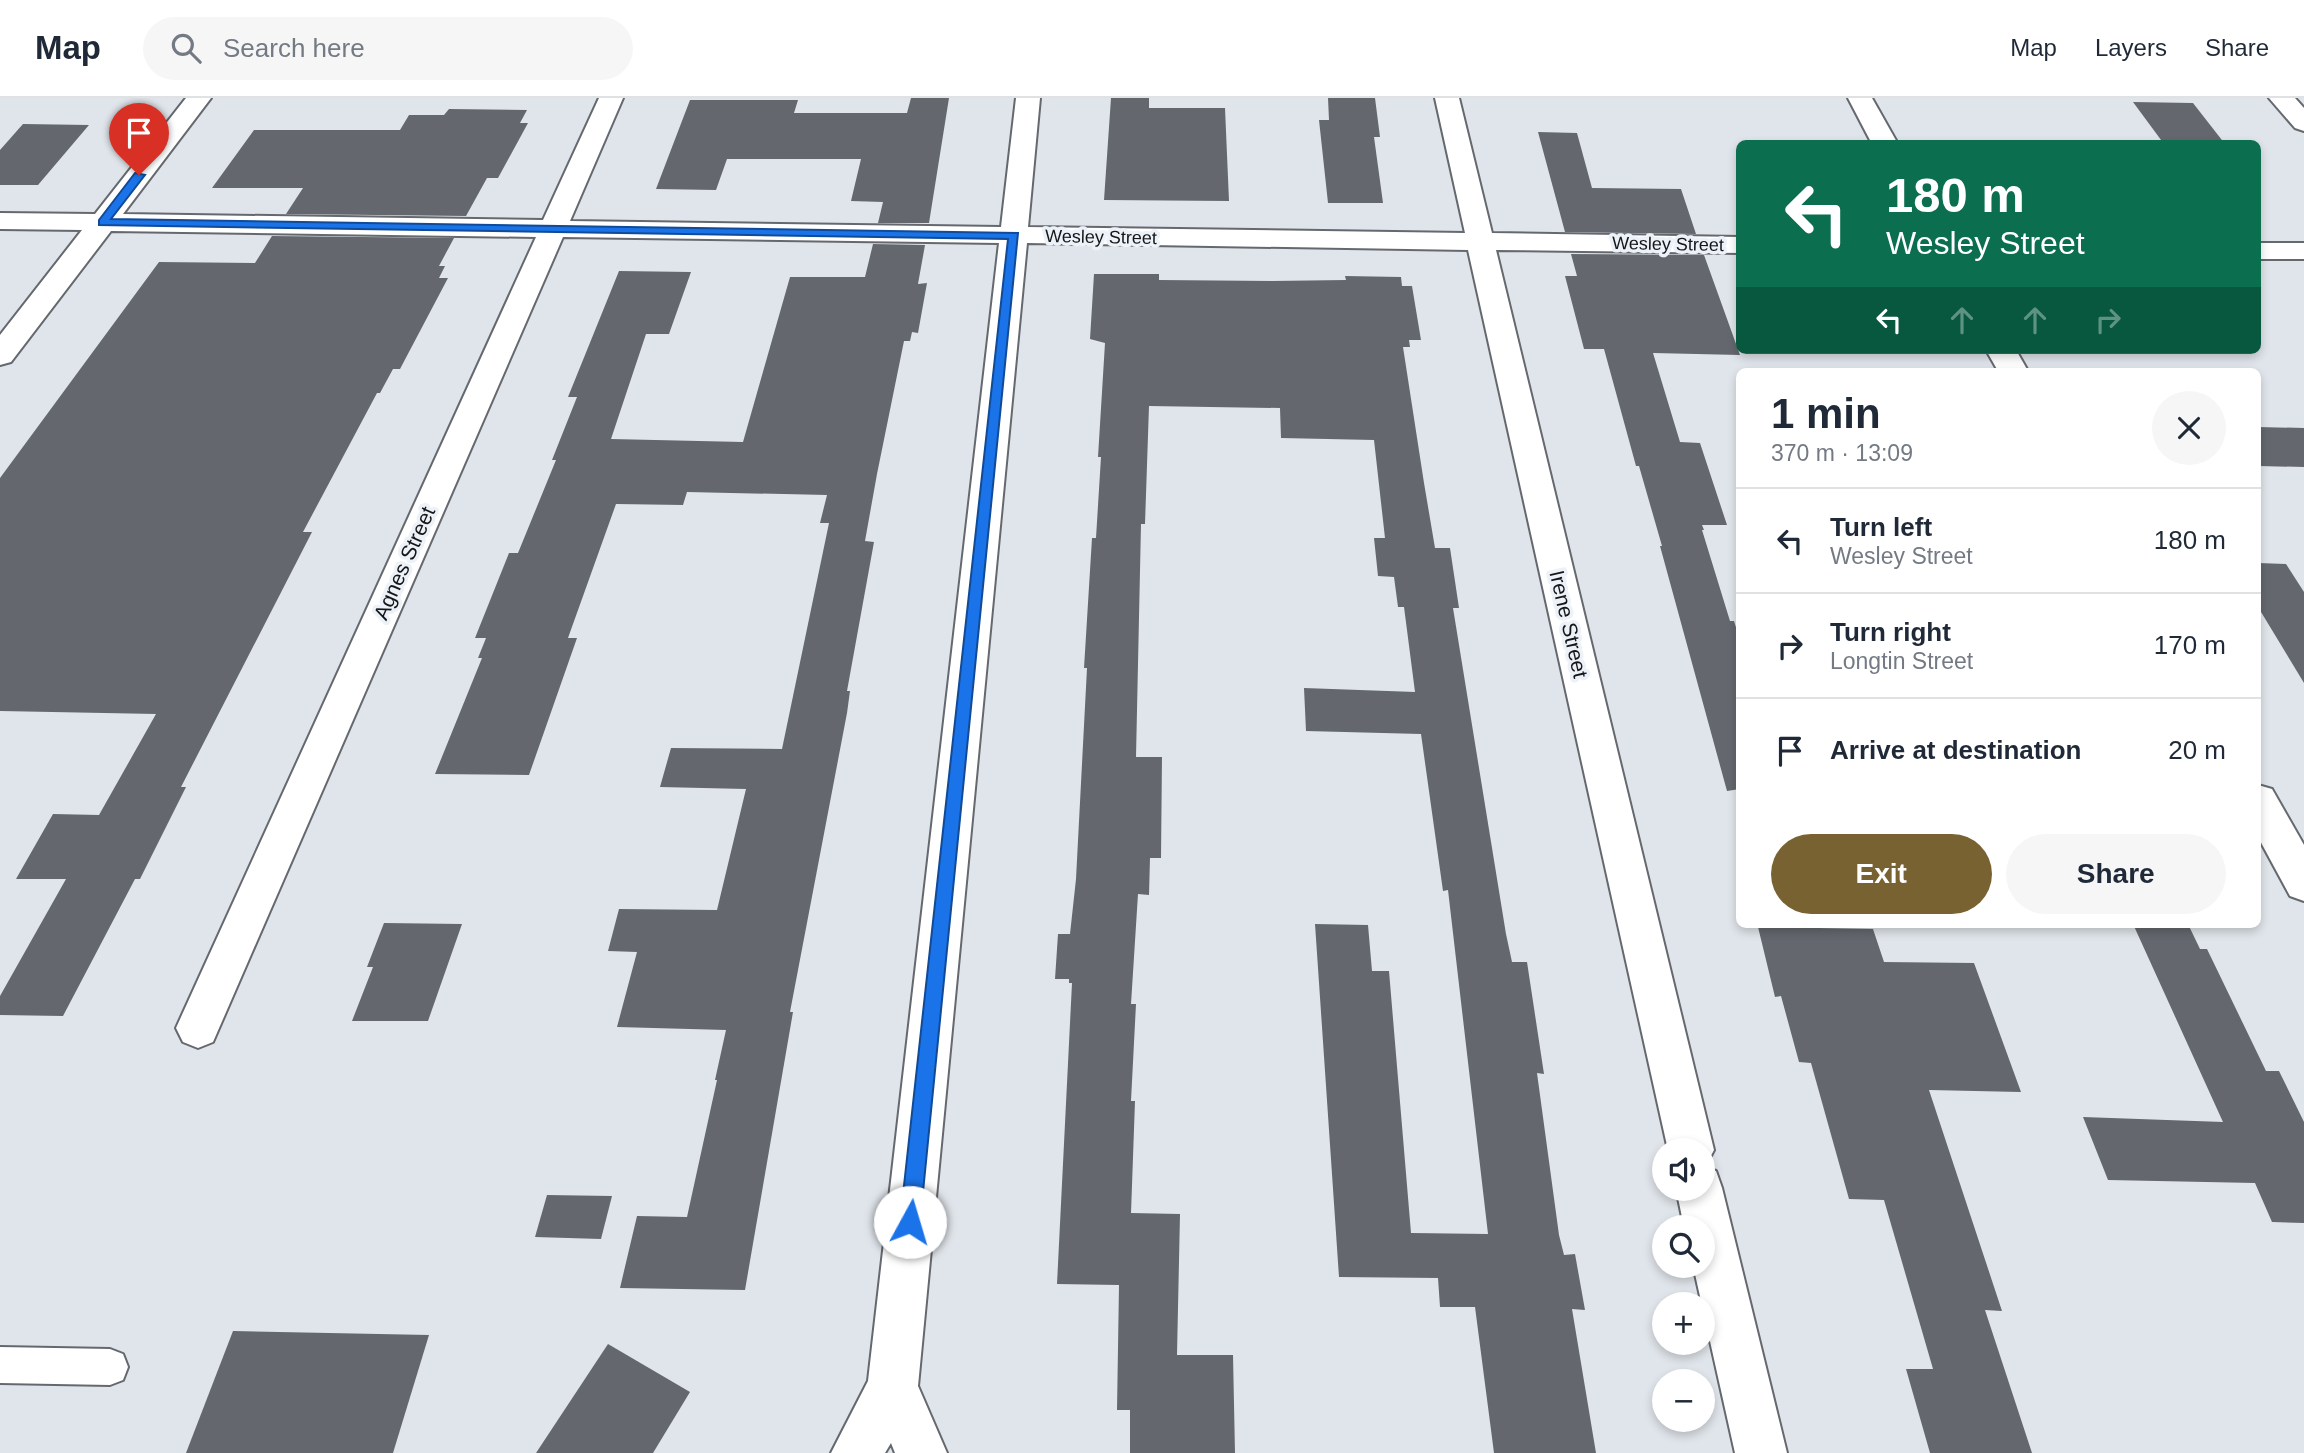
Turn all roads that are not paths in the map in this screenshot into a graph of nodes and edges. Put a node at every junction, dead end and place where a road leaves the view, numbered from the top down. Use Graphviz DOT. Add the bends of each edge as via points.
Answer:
graph roads {
  1 [pos="199,98"];
  2 [pos="611,98"];
  3 [pos="1028,98"];
  4 [pos="1447,98"];
  5 [pos="1860,98"];
  6 [pos="2281,98"];
  7 [pos="2304,123"];
  8 [pos="1883,140"];
  9 [pos="0,221"];
  10 [pos="103,222"];
  11 [pos="551,230"];
  12 [pos="1014,236"];
  13 [pos="1480,242"];
  14 [pos="1736,245"];
  15 [pos="2261,251"];
  16 [pos="2304,251"];
  17 [pos="0,355"];
  18 [pos="2261,807"];
  19 [pos="2304,883"];
  20 [pos="198,1028"];
  21 [pos="1687,1138"];
  22 [pos="1702,1201"];
  23 [pos="0,1365"];
  24 [pos="110,1367"];
  25 [pos="892,1387"];
  26 [pos="856,1453"];
  27 [pos="921,1453"];
  28 [pos="1761,1453"];
  1 -- 10 [label="street"];
  2 -- 11 [label="street, Agnes Street"];
  3 -- 12 [label="street"];
  4 -- 13 [label="street, Irene Street"];
  5 -- 8 [label="street"];
  6 -- 7 [label="street"];
  9 -- 10 [label="street, Wesley Street"];
  10 -- 11 [label="street, Wesley Street"];
  10 -- 17 [label="street"];
  11 -- 12 [label="street, Wesley Street"];
  11 -- 20 [label="street, Agnes Street"];
  12 -- 13 [label="street, Wesley Street"];
  12 -- 25 [label="street"];
  13 -- 14 [label="street, Wesley Street"];
  13 -- 21 [label="street, Irene Street"];
  15 -- 16 [label="street"];
  18 -- 19 [label="street"];
  22 -- 28 [label="street"];
  23 -- 24 [label="lane"];
  25 -- 26 [label="street"];
  25 -- 27 [label="street"];
}
